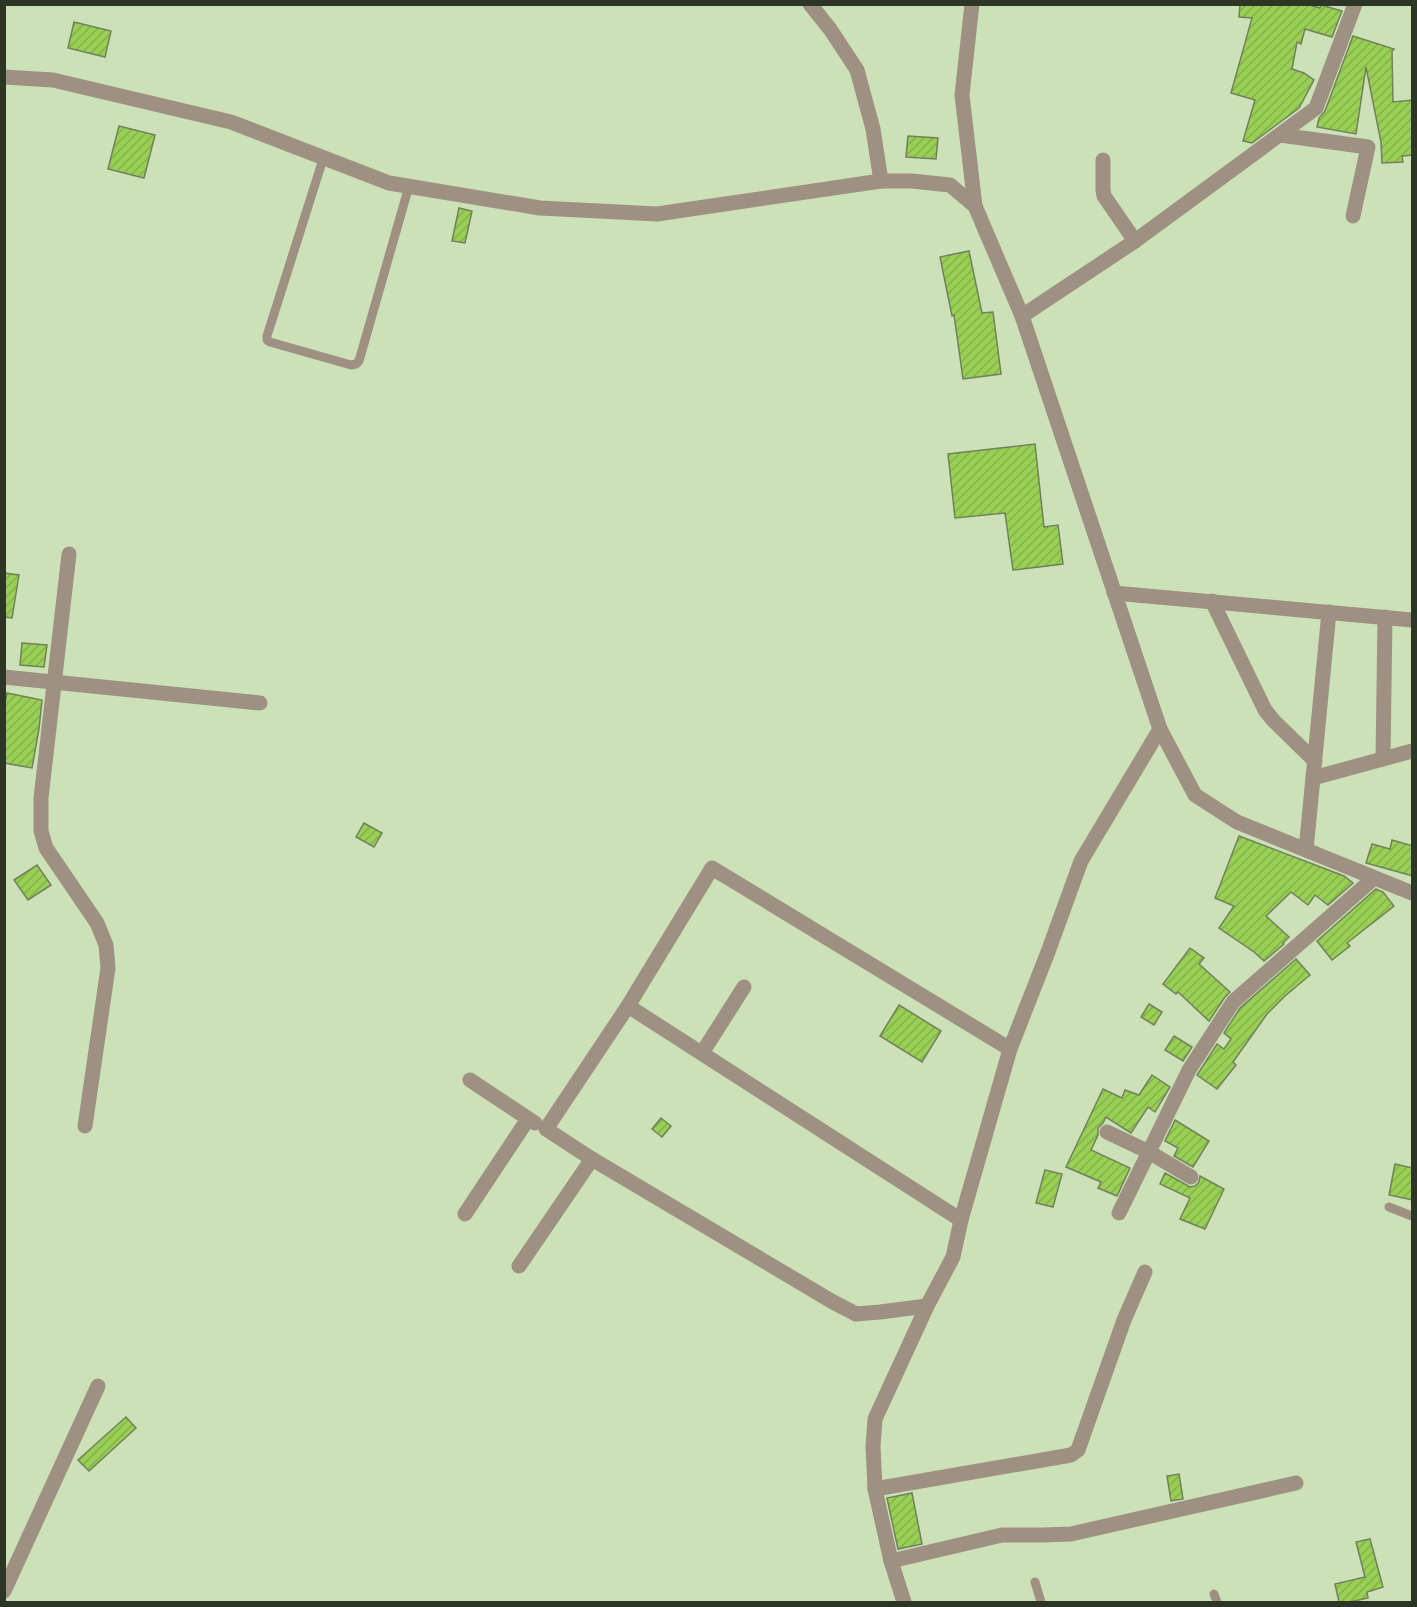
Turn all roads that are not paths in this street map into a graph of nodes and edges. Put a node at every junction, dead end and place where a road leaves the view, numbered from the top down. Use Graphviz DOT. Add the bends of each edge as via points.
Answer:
graph roads {
  1 [pos="810,4"];
  2 [pos="972,4"];
  3 [pos="1355,4"];
  4 [pos="4,77"];
  5 [pos="1280,135"];
  6 [pos="324,156"];
  7 [pos="1102,160"];
  8 [pos="880,181"];
  9 [pos="409,186"];
  10 [pos="975,206"];
  11 [pos="1353,216"];
  12 [pos="1135,241"];
  13 [pos="1022,316"];
  14 [pos="69,554"];
  15 [pos="1114,592"];
  16 [pos="1212,601"];
  17 [pos="1329,612"];
  18 [pos="1385,617"];
  19 [pos="1413,620"];
  20 [pos="4,677"];
  21 [pos="55,682"];
  22 [pos="260,703"];
  23 [pos="1160,729"];
  24 [pos="1413,751"];
  25 [pos="1383,759"];
  26 [pos="1315,761"];
  27 [pos="1313,778"];
  28 [pos="1306,850"];
  29 [pos="1374,878"];
  30 [pos="1413,893"];
  31 [pos="744,987"];
  32 [pos="628,1006"];
  33 [pos="1010,1048"];
  34 [pos="702,1053"];
  35 [pos="470,1080"];
  36 [pos="528,1119"];
  37 [pos="85,1126"];
  38 [pos="546,1129"];
  39 [pos="1107,1132"];
  40 [pos="1149,1152"];
  41 [pos="592,1159"];
  42 [pos="1191,1177"];
  43 [pos="1389,1207"];
  44 [pos="1119,1213"];
  45 [pos="465,1214"];
  46 [pos="1413,1216"];
  47 [pos="961,1220"];
  48 [pos="519,1266"];
  49 [pos="1145,1272"];
  50 [pos="927,1306"];
  51 [pos="98,1386"];
  52 [pos="1296,1483"];
  53 [pos="875,1489"];
  54 [pos="891,1562"];
  55 [pos="1035,1582"];
  56 [pos="4,1591"];
  57 [pos="904,1602"];
  58 [pos="1041,1602"];
  1 -- 8 [label="street" via="857,70 873,129"];
  2 -- 10 [label="street" via="962,95"];
  3 -- 5 [label="street" via="1316,108"];
  4 -- 6 [label="street" via="53,80 231,122"];
  5 -- 11 [label="street" via="1368,147"];
  5 -- 12 [label="street"];
  6 -- 9 [label="street" via="389,183"];
  6 -- 9 [label="lane" via="267,336 270,342 351,364 359,361"];
  7 -- 12 [label="street" via="1104,196"];
  8 -- 9 [label="street" via="657,214 540,208"];
  8 -- 10 [label="street" via="950,185"];
  10 -- 13 [label="street"];
  12 -- 13 [label="street"];
  13 -- 15 [label="street"];
  14 -- 21 [label="street"];
  15 -- 16 [label="street"];
  15 -- 23 [label="street"];
  16 -- 17 [label="street"];
  16 -- 26 [label="street" via="1265,710"];
  17 -- 18 [label="street"];
  17 -- 26 [label="street"];
  18 -- 19 [label="street"];
  18 -- 25 [label="street"];
  20 -- 21 [label="street"];
  21 -- 22 [label="street"];
  21 -- 37 [label="street" via="41,798 41,831 46,848 97,923 106,945 108,968"];
  23 -- 28 [label="street" via="1195,795 1237,822"];
  23 -- 33 [label="street" via="1081,861"];
  24 -- 25 [label="street"];
  25 -- 27 [label="street"];
  26 -- 27 [label="street"];
  27 -- 28 [label="street"];
  28 -- 29 [label="street"];
  29 -- 30 [label="street"];
  29 -- 40 [label="street" via="1233,1002 1189,1070"];
  31 -- 34 [label="street"];
  32 -- 33 [label="street" via="712,868"];
  32 -- 34 [label="street"];
  32 -- 38 [label="street"];
  33 -- 47 [label="street"];
  34 -- 47 [label="street"];
  35 -- 36 [label="street"];
  36 -- 38 [label="street"];
  36 -- 45 [label="street"];
  38 -- 41 [label="street"];
  39 -- 40 [label="street"];
  40 -- 42 [label="street"];
  40 -- 44 [label="street"];
  41 -- 48 [label="street"];
  41 -- 50 [label="street" via="856,1314"];
  43 -- 46 [label="lane"];
  47 -- 50 [label="street" via="953,1257"];
  49 -- 53 [label="street" via="1078,1450 1071,1455"];
  50 -- 53 [label="street" via="875,1419"];
  51 -- 56 [label="street"];
  52 -- 54 [label="street" via="1071,1534 1002,1534"];
  53 -- 54 [label="street"];
  54 -- 57 [label="street"];
  55 -- 58 [label="lane"];
}
